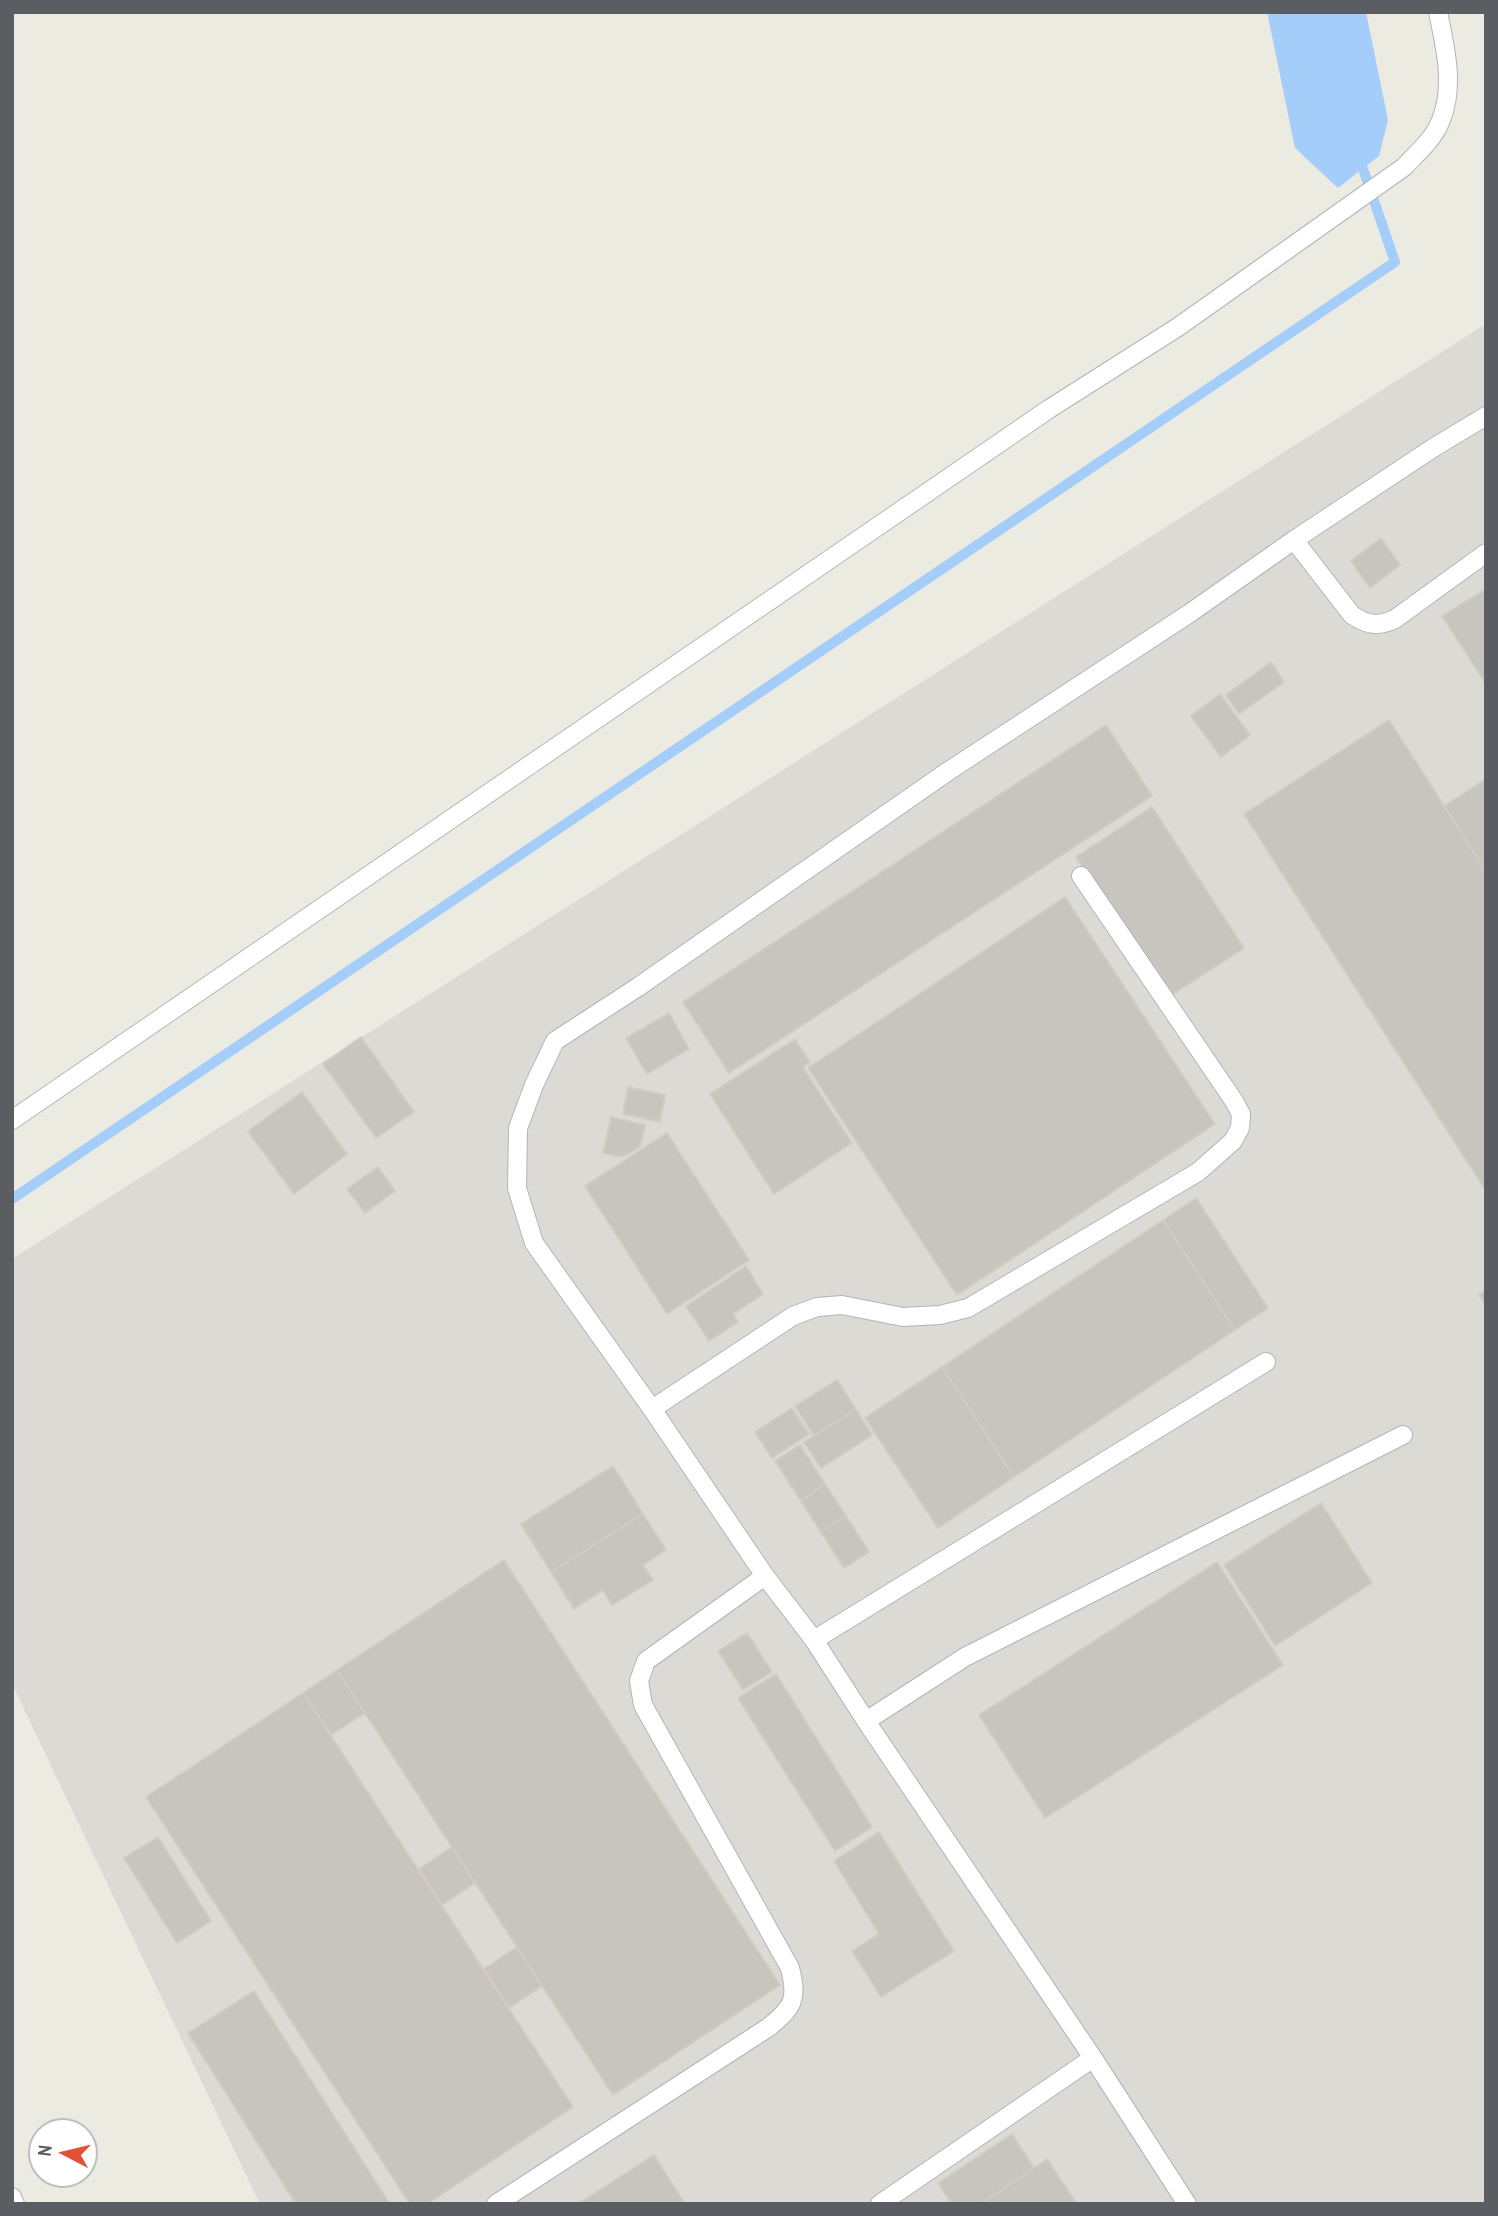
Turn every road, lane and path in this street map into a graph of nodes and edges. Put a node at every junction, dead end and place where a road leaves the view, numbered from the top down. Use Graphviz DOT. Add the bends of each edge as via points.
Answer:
graph roads {
  1 [pos="1438,12"];
  2 [pos="1486,416"];
  3 [pos="1294,540"];
  4 [pos="1486,554"];
  5 [pos="1081,876"];
  6 [pos="12,1120"];
  7 [pos="1266,1362"];
  8 [pos="652,1409"];
  9 [pos="1403,1435"];
  10 [pos="765,1576"];
  11 [pos="814,1640"];
  12 [pos="866,1721"];
  13 [pos="1093,2058"];
  14 [pos="12,2197"];
  15 [pos="15,2204"];
  16 [pos="496,2204"];
  17 [pos="880,2204"];
  18 [pos="1187,2204"];
  1 -- 6 [label="lane" via="1447,53 1447,100 1426,144 1404,167 1178,327 1049,410"];
  2 -- 3 [label="lane"];
  3 -- 4 [label="lane" via="1352,615 1376,625 1395,619"];
  3 -- 8 [label="lane" via="555,1041 518,1128 517,1188 534,1243"];
  5 -- 8 [label="lane" via="1234,1101 1241,1114 1233,1141 1198,1172 968,1308 904,1317 842,1305 817,1307 793,1316"];
  7 -- 11 [label="lane"];
  8 -- 10 [label="lane"];
  9 -- 12 [label="lane" via="965,1657"];
  10 -- 11 [label="lane"];
  10 -- 16 [label="lane" via="646,1661 639,1681 643,1705 790,1968 795,1988 788,2011"];
  11 -- 12 [label="lane"];
  12 -- 13 [label="lane"];
  13 -- 17 [label="lane"];
  13 -- 18 [label="lane"];
  14 -- 15 [label="lane"];
}
